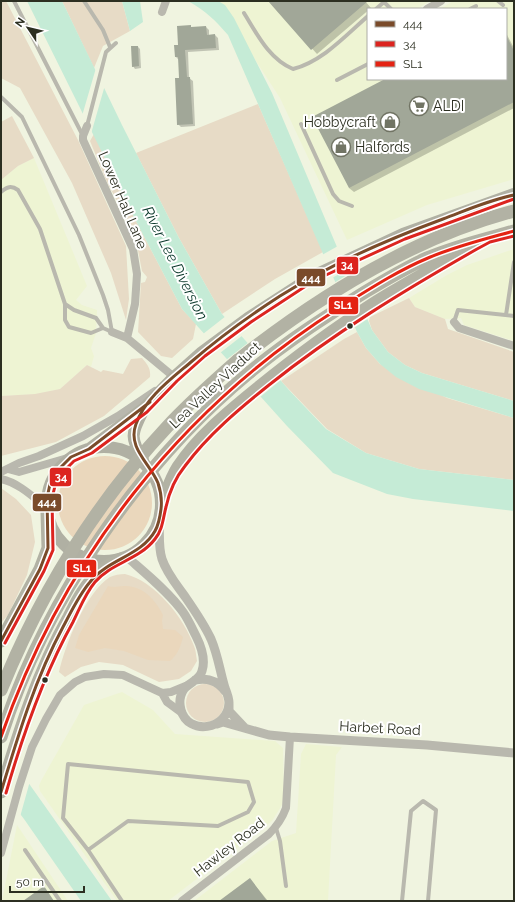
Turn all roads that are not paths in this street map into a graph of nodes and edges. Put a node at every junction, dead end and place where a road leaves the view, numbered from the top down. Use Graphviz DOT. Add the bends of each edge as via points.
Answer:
graph roads {
  1 [pos="14,1"];
  2 [pos="84,1"];
  3 [pos="166,1"];
  4 [pos="441,1"];
  5 [pos="498,1"];
  6 [pos="503,5"];
  7 [pos="476,6"];
  8 [pos="429,8"];
  9 [pos="472,8"];
  10 [pos="162,12"];
  11 [pos="244,13"];
  12 [pos="367,17"];
  13 [pos="116,43"];
  14 [pos="110,47"];
  15 [pos="367,65"];
  16 [pos="337,80"];
  17 [pos="1,97"];
  18 [pos="301,124"];
  19 [pos="86,126"];
  20 [pos="83,136"];
  21 [pos="1,192"];
  22 [pos="512,195"];
  23 [pos="352,206"];
  24 [pos="514,211"];
  25 [pos="514,231"];
  26 [pos="514,262"];
  27 [pos="432,263"];
  28 [pos="66,304"];
  29 [pos="506,315"];
  30 [pos="514,316"];
  31 [pos="454,322"];
  32 [pos="103,328"];
  33 [pos="112,332"];
  34 [pos="126,338"];
  35 [pos="514,346"];
  36 [pos="171,379"];
  37 [pos="144,408"];
  38 [pos="89,449"];
  39 [pos="71,457"];
  40 [pos="144,462"];
  41 [pos="5,470"];
  42 [pos="1,479"];
  43 [pos="162,503"];
  44 [pos="47,510"];
  45 [pos="159,520"];
  46 [pos="124,558"];
  47 [pos="1,641"];
  48 [pos="191,683"];
  49 [pos="1,690"];
  50 [pos="162,693"];
  51 [pos="228,700"];
  52 [pos="182,713"];
  53 [pos="215,725"];
  54 [pos="246,729"];
  55 [pos="1,737"];
  56 [pos="290,737"];
  57 [pos="514,753"];
  58 [pos="1,792"];
  59 [pos="276,827"];
  60 [pos="25,850"];
  61 [pos="88,850"];
  62 [pos="1,853"];
  63 [pos="286,886"];
  64 [pos="60,901"];
  65 [pos="122,901"];
  66 [pos="182,901"];
  67 [pos="402,901"];
  68 [pos="428,901"];
  1 -- 20 [label="lane"];
  2 -- 14 [label="lane" via="103,30"];
  3 -- 10 [label="street"];
  4 -- 8 [label="street"];
  5 -- 6 [label="lane"];
  7 -- 9 [label="lane"];
  11 -- 12 [label="lane" via="270,52 293,69 332,48"];
  13 -- 14 [label="lane"];
  14 -- 19 [label="lane" via="106,52"];
  15 -- 16 [label="lane"];
  17 -- 33 [label="lane" via="22,117 79,235 103,295"];
  18 -- 23 [label="lane" via="333,194 339,201"];
  19 -- 20 [label="street"];
  20 -- 34 [label="street, Lower Hall Lane" via="133,249 137,274 135,304"];
  21 -- 28 [label="lane" via="8,187 14,187 20,194 40,229"];
  22 -- 36 [label="main road" via="403,234 313,276 248,318"];
  24 -- 49 [label="highway, Lea Valley Viaduct, bridge" via="468,225 415,248 347,284 260,342 205,389 167,427 125,476 68,556 43,600"];
  25 -- 27 [label="highway" via="458,246"];
  26 -- 29 [label="lane"];
  27 -- 43 [label="highway" via="278,371 221,420 193,447 178,467"];
  27 -- 55 [label="highway, Lea Valley Viaduct, bridge" via="397,273 326,316 271,355 197,420 142,482 89,555 31,659"];
  28 -- 32 [label="lane" via="74,310 96,318"];
  28 -- 32 [label="lane" via="65,320 70,327 91,333"];
  29 -- 30 [label="lane"];
  29 -- 31 [label="lane" via="458,310"];
  31 -- 35 [label="street" via="459,328"];
  32 -- 33 [label="lane"];
  33 -- 34 [label="street"];
  34 -- 36 [label="street"];
  36 -- 37 [label="main road"];
  36 -- 41 [label="street" via="118,416 83,436"];
  37 -- 38 [label="main road"];
  37 -- 40 [label="main road" via="135,426 133,438"];
  38 -- 39 [label="main road"];
  38 -- 40 [label="main road" via="105,446 116,448"];
  39 -- 41 [label="street" via="19,472"];
  39 -- 44 [label="main road" via="61,466 50,484"];
  40 -- 43 [label="main road" via="156,478"];
  42 -- 44 [label="street" via="8,480 27,492"];
  43 -- 45 [label="main road"];
  44 -- 46 [label="main road" via="57,537 67,548 80,556 97,561"];
  44 -- 47 [label="highway" via="48,548"];
  45 -- 46 [label="main road" via="153,535 140,548"];
  45 -- 51 [label="street" via="162,558 167,571 197,614 211,640"];
  46 -- 48 [label="street" via="163,590 182,611 192,628 204,660 200,677"];
  46 -- 58 [label="highway" via="107,566 94,577 62,629 41,671"];
  48 -- 50 [label="street"];
  48 -- 51 [label="street" via="203,679 211,680 222,686"];
  48 -- 52 [label="street" via="183,690 180,698"];
  50 -- 52 [label="street" via="167,702"];
  50 -- 62 [label="street" via="124,675 104,674 85,677 60,695 32,747"];
  51 -- 53 [label="street" via="227,712"];
  51 -- 54 [label="street" via="229,711"];
  52 -- 53 [label="street" via="192,724 200,727"];
  53 -- 54 [label="street, Harbet Road" via="223,722"];
  54 -- 56 [label="street, Harbet Road"];
  56 -- 57 [label="street, Harbet Road"];
  56 -- 59 [label="street, Hawley Road" via="286,808"];
  59 -- 63 [label="lane"];
  59 -- 66 [label="street, Hawley Road"];
  60 -- 64 [label="lane"];
  61 -- 61 [label="lane" via="63,818 68,764 248,782 254,802 248,812 218,826 128,821"];
  61 -- 65 [label="lane"];
  67 -- 68 [label="lane" via="410,811 423,801 436,810"];
}
